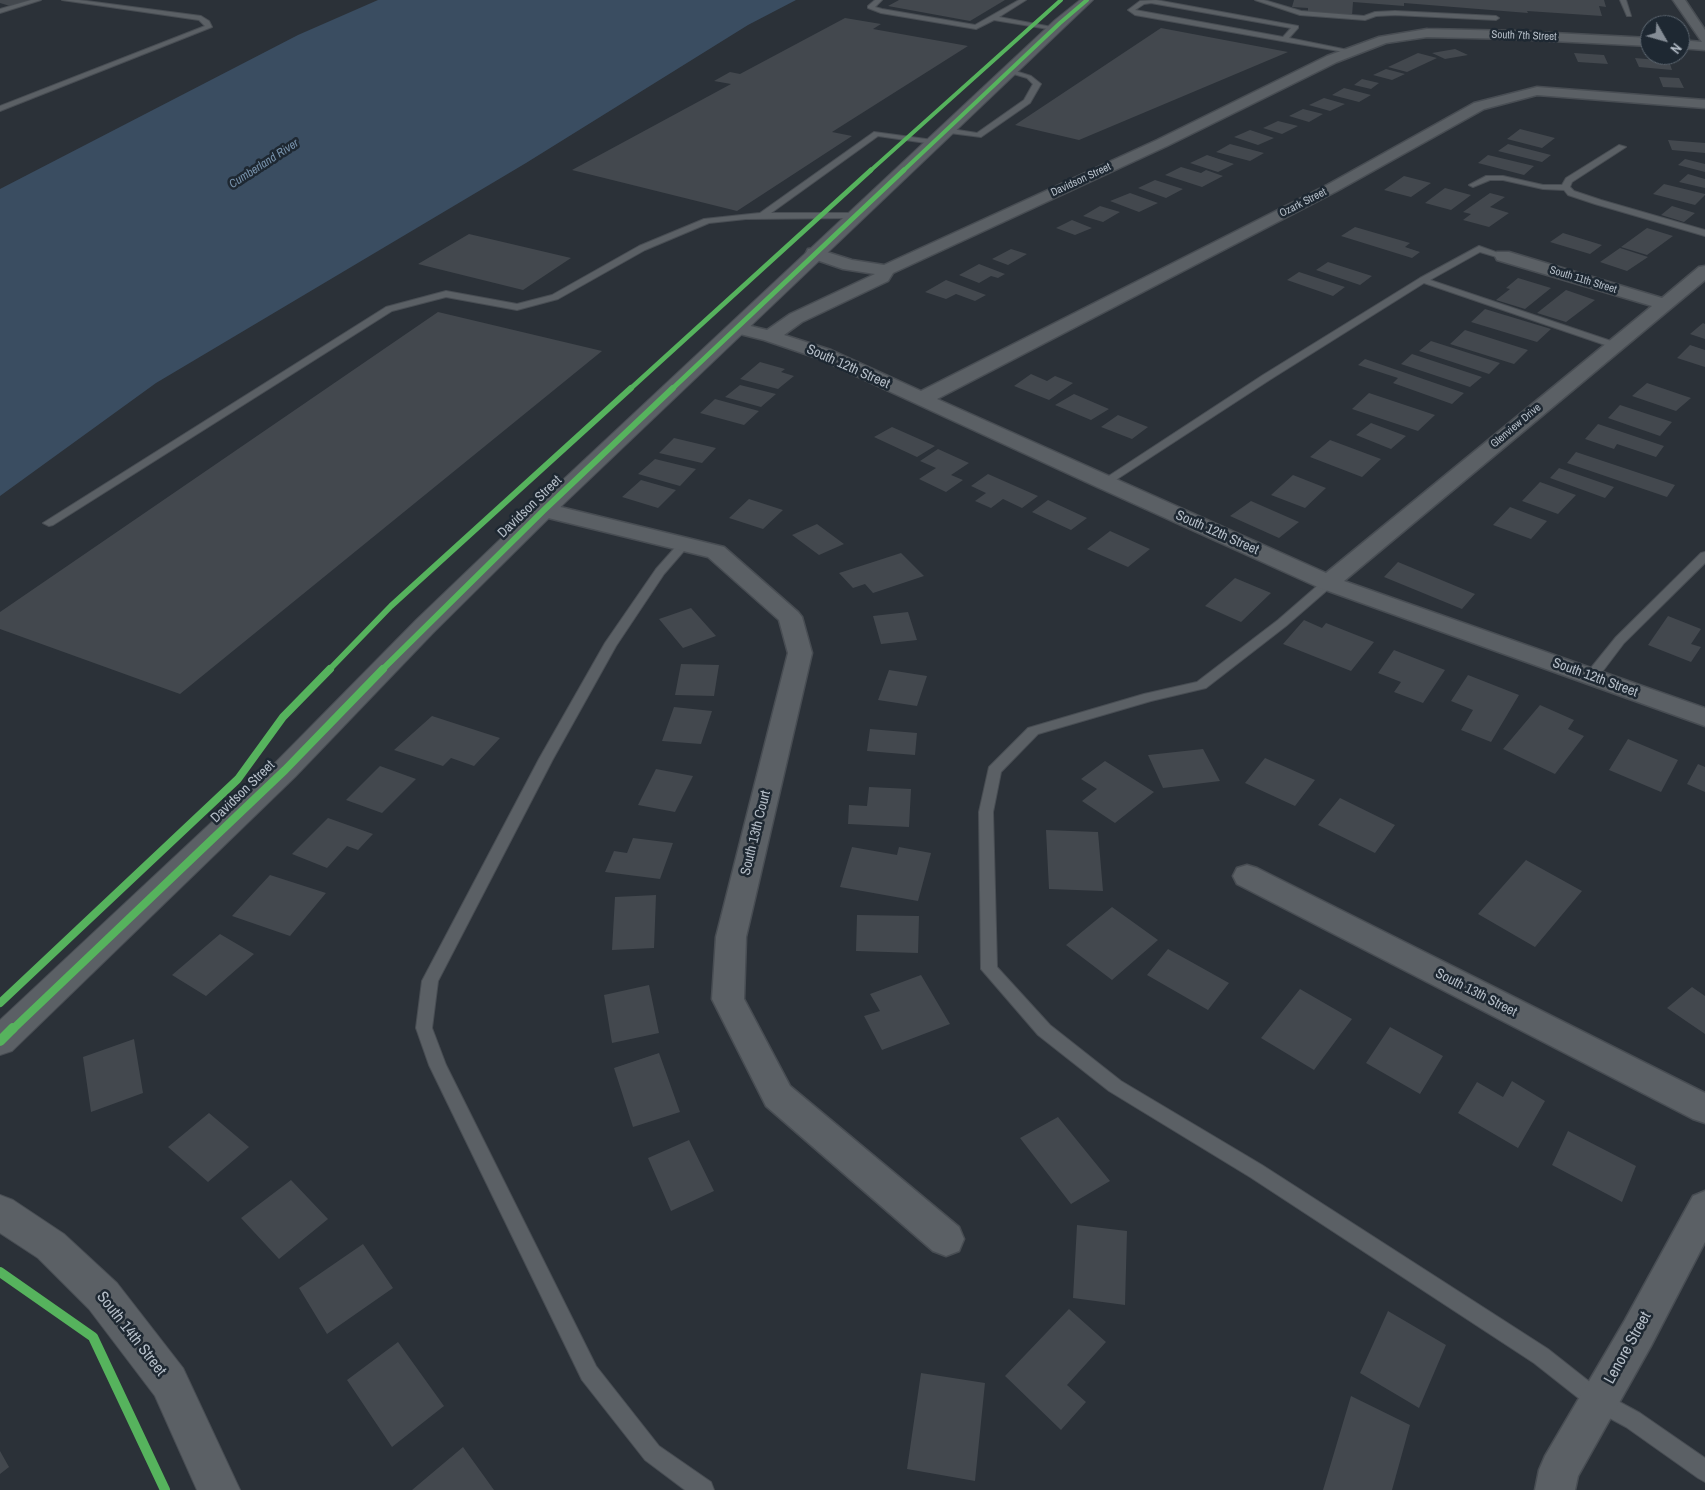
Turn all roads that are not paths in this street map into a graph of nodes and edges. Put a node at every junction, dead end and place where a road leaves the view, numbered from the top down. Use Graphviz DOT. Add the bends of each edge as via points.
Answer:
graph roads {
  1 [pos="38,0"];
  2 [pos="65,0"];
  3 [pos="879,0"];
  4 [pos="1022,0"];
  5 [pos="1087,0"];
  6 [pos="1258,0"];
  7 [pos="1623,0"];
  8 [pos="1679,0"];
  9 [pos="0,6"];
  10 [pos="9,9"];
  11 [pos="0,11"];
  12 [pos="1629,15"];
  13 [pos="993,18"];
  14 [pos="1496,18"];
  15 [pos="1054,28"];
  16 [pos="1398,37"];
  17 [pos="1285,39"];
  18 [pos="1705,39"];
  19 [pos="1640,41"];
  20 [pos="1690,45"];
  21 [pos="1705,46"];
  22 [pos="1350,51"];
  23 [pos="1009,71"];
  24 [pos="1705,104"];
  25 [pos="0,109"];
  26 [pos="945,130"];
  27 [pos="933,142"];
  28 [pos="1622,147"];
  29 [pos="1473,185"];
  30 [pos="1566,188"];
  31 [pos="762,216"];
  32 [pos="854,216"];
  33 [pos="1705,234"];
  34 [pos="814,254"];
  35 [pos="1503,256"];
  36 [pos="886,270"];
  37 [pos="1705,271"];
  38 [pos="1423,280"];
  39 [pos="1664,304"];
  40 [pos="738,328"];
  41 [pos="770,336"];
  42 [pos="1614,345"];
  43 [pos="921,399"];
  44 [pos="1104,483"];
  45 [pos="544,510"];
  46 [pos="50,523"];
  47 [pos="684,544"];
  48 [pos="1705,556"];
  49 [pos="1328,582"];
  50 [pos="1591,677"];
  51 [pos="1705,717"];
  52 [pos="1247,876"];
  53 [pos="0,1041"];
  54 [pos="1705,1109"];
  55 [pos="1705,1207"];
  56 [pos="0,1212"];
  57 [pos="946,1240"];
  58 [pos="1598,1401"];
  59 [pos="1705,1471"];
  60 [pos="219,1490"];
  61 [pos="703,1490"];
  62 [pos="1554,1490"];
  1 -- 10 [label="lane"];
  2 -- 25 [label="lane" via="201,18 209,27"];
  3 -- 13 [label="lane" via="870,7 976,28"];
  4 -- 13 [label="lane"];
  5 -- 15 [label="street, Davidson Street"];
  6 -- 14 [label="lane" via="1300,13 1364,18 1395,13"];
  7 -- 12 [label="lane"];
  8 -- 18 [label="street"];
  9 -- 10 [label="lane"];
  10 -- 11 [label="lane"];
  13 -- 15 [label="lane"];
  15 -- 23 [label="street, Davidson Street"];
  16 -- 19 [label="street, South 7th Street" via="1428,33"];
  16 -- 22 [label="street, Davidson Street"];
  17 -- 17 [label="lane" via="1135,13 1131,10 1142,2 1151,1 1296,27"];
  17 -- 22 [label="lane"];
  20 -- 21 [label="street"];
  22 -- 36 [label="street, Davidson Street"];
  23 -- 26 [label="street, Davidson Street"];
  23 -- 26 [label="lane" via="1029,76 1037,84 1028,101 978,135"];
  24 -- 43 [label="street, Ozark Street" via="1537,91 1479,106 1332,188"];
  26 -- 27 [label="street, Davidson Street"];
  27 -- 31 [label="lane" via="877,134"];
  27 -- 32 [label="street, Davidson Street"];
  28 -- 30 [label="lane" via="1569,180"];
  29 -- 30 [label="lane" via="1489,178 1503,178 1543,187"];
  30 -- 33 [label="lane" via="1571,193 1598,202"];
  31 -- 32 [label="lane"];
  31 -- 46 [label="lane" via="707,221 642,248 556,297 517,307 446,294 390,309"];
  32 -- 34 [label="street, Davidson Street"];
  34 -- 36 [label="street" via="849,265"];
  34 -- 40 [label="street, Davidson Street"];
  35 -- 38 [label="lane" via="1479,249"];
  35 -- 39 [label="street, South 11th Street"];
  36 -- 41 [label="street, Davidson Street" via="882,277 796,318"];
  37 -- 39 [label="street, Glenview Drive"];
  38 -- 42 [label="lane"];
  38 -- 44 [label="lane"];
  39 -- 42 [label="street, Glenview Drive"];
  40 -- 41 [label="street, South 12th Street"];
  40 -- 45 [label="street, Davidson Street"];
  41 -- 43 [label="street, South 12th Street" via="824,354"];
  42 -- 49 [label="street, Glenview Drive"];
  43 -- 44 [label="street, South 12th Street"];
  44 -- 49 [label="street, South 12th Street"];
  45 -- 47 [label="street, South 13th Court"];
  45 -- 53 [label="street, Davidson Street" via="285,770"];
  47 -- 57 [label="street, South 13th Court" via="716,552 790,617 800,653 731,937 728,999 778,1096"];
  47 -- 61 [label="lane" via="660,572 610,646 546,759 430,981 424,1028 438,1065 589,1374 652,1454"];
  48 -- 50 [label="lane" via="1620,640"];
  49 -- 50 [label="street, South 12th Street"];
  49 -- 58 [label="lane" via="1282,623 1201,685 1033,732 994,770 986,812 989,969 1044,1030 1115,1086 1256,1171 1533,1350"];
  50 -- 51 [label="street, South 12th Street"];
  52 -- 54 [label="street, South 13th Street"];
  55 -- 58 [label="street, Lenore Street"];
  56 -- 60 [label="street, South 14th Street" via="51,1246 103,1296 169,1382"];
  58 -- 59 [label="lane" via="1633,1420"];
  58 -- 62 [label="street, Lenore Street" via="1559,1470"];
}
